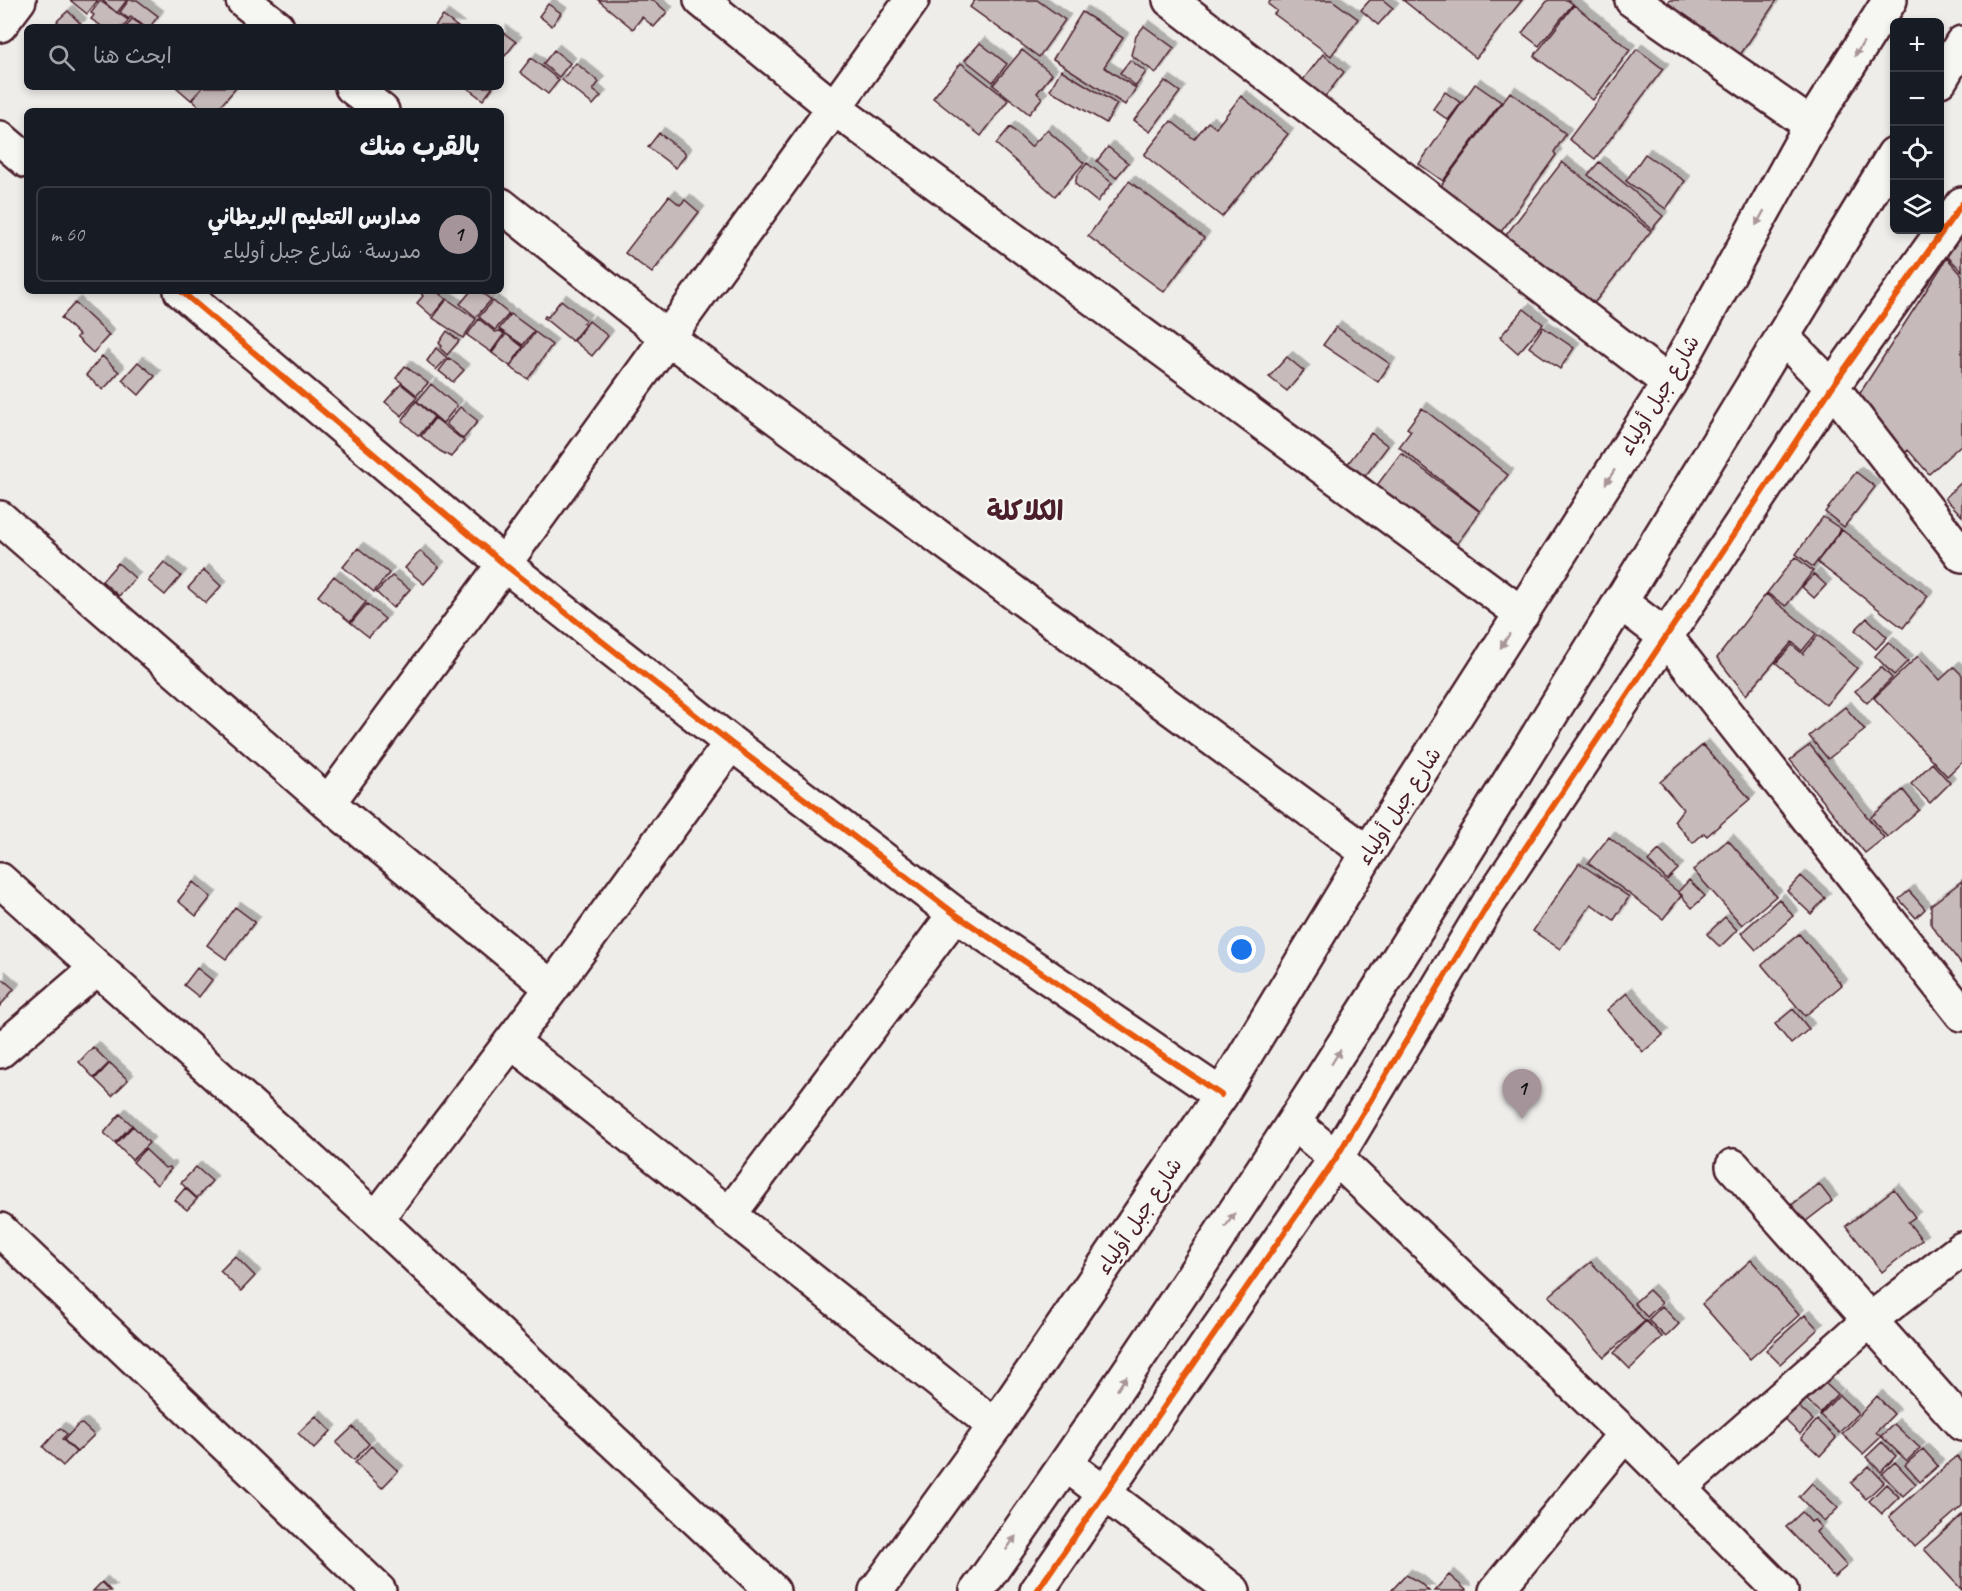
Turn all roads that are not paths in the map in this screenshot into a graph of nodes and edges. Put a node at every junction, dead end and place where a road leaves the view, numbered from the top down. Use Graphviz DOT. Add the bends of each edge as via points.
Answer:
graph roads {
  1 [pos="19,0"];
  2 [pos="243,0"];
  3 [pos="701,0"];
  4 [pos="912,0"];
  5 [pos="1170,0"];
  6 [pos="1632,0"];
  7 [pos="1890,0"];
  8 [pos="273,24"];
  9 [pos="0,26"];
  10 [pos="1962,43"];
  11 [pos="1944,73"];
  12 [pos="356,90"];
  13 [pos="834,107"];
  14 [pos="378,108"];
  15 [pos="1811,125"];
  16 [pos="0,138"];
  17 [pos="24,158"];
  18 [pos="1890,161"];
  19 [pos="1962,204"];
  20 [pos="504,207"];
  21 [pos="185,294"];
  22 [pos="668,338"];
  23 [pos="1782,338"];
  24 [pos="1669,383"];
  25 [pos="1832,387"];
  26 [pos="0,518"];
  27 [pos="1962,555"];
  28 [pos="504,564"];
  29 [pos="1620,602"];
  30 [pos="1522,614"];
  31 [pos="1665,636"];
  32 [pos="730,743"];
  33 [pos="327,803"];
  34 [pos="1368,853"];
  35 [pos="0,880"];
  36 [pos="955,914"];
  37 [pos="97,968"];
  38 [pos="552,988"];
  39 [pos="1962,1014"];
  40 [pos="512,1042"];
  41 [pos="0,1051"];
  42 [pos="1221,1095"];
  43 [pos="1294,1123"];
  44 [pos="1336,1158"];
  45 [pos="1733,1166"];
  46 [pos="729,1215"];
  47 [pos="376,1219"];
  48 [pos="0,1230"];
  49 [pos="1962,1249"];
  50 [pos="1870,1320"];
  51 [pos="1962,1424"];
  52 [pos="995,1426"];
  53 [pos="1625,1434"];
  54 [pos="1066,1465"];
  55 [pos="1679,1488"];
  56 [pos="1106,1494"];
  57 [pos="379,1591"];
  58 [pos="773,1591"];
  59 [pos="876,1591"];
  60 [pos="977,1591"];
  61 [pos="1037,1591"];
  62 [pos="1233,1591"];
  63 [pos="1496,1591"];
  64 [pos="1781,1591"];
  1 -- 9 [label="street"];
  2 -- 8 [label="street"];
  3 -- 13 [label="street"];
  4 -- 13 [label="street"];
  5 -- 24 [label="street"];
  6 -- 15 [label="street"];
  7 -- 15 [label="street, شارع جبل أولياء, one-way"];
  10 -- 11 [label="street"];
  12 -- 14 [label="street"];
  13 -- 22 [label="street"];
  13 -- 30 [label="street"];
  15 -- 24 [label="street, شارع جبل أولياء, one-way"];
  16 -- 17 [label="street"];
  18 -- 23 [label="street"];
  19 -- 25 [label="street"];
  20 -- 22 [label="street"];
  21 -- 28 [label="street"];
  22 -- 28 [label="street"];
  22 -- 34 [label="street"];
  23 -- 25 [label="street"];
  23 -- 29 [label="street"];
  24 -- 30 [label="street, شارع جبل أولياء, one-way"];
  25 -- 27 [label="street"];
  25 -- 31 [label="street"];
  26 -- 33 [label="street"];
  28 -- 32 [label="street"];
  28 -- 33 [label="street"];
  29 -- 31 [label="street"];
  43 -- 29 [label="street, one-way"];
  30 -- 34 [label="street, شارع جبل أولياء, one-way"];
  31 -- 39 [label="street"];
  31 -- 44 [label="street" via="1490,901"];
  32 -- 36 [label="street"];
  32 -- 38 [label="street"];
  33 -- 38 [label="street"];
  34 -- 42 [label="street, شارع جبل أولياء"];
  35 -- 37 [label="street"];
  36 -- 42 [label="street"];
  36 -- 46 [label="street"];
  37 -- 41 [label="street"];
  37 -- 47 [label="street"];
  38 -- 40 [label="street"];
  40 -- 46 [label="street"];
  40 -- 47 [label="street"];
  42 -- 52 [label="street, شارع جبل أولياء"];
  43 -- 44 [label="street"];
  54 -- 43 [label="street, one-way"];
  44 -- 53 [label="street"];
  44 -- 56 [label="street"];
  45 -- 50 [label="street"];
  46 -- 52 [label="street"];
  47 -- 58 [label="street"];
  48 -- 57 [label="street"];
  49 -- 50 [label="street"];
  50 -- 51 [label="street"];
  50 -- 55 [label="street"];
  52 -- 59 [label="street, شارع جبل أولياء"];
  53 -- 55 [label="street"];
  53 -- 63 [label="street"];
  54 -- 56 [label="street"];
  60 -- 54 [label="street, one-way"];
  55 -- 64 [label="street"];
  56 -- 61 [label="street"];
  56 -- 62 [label="street"];
}
